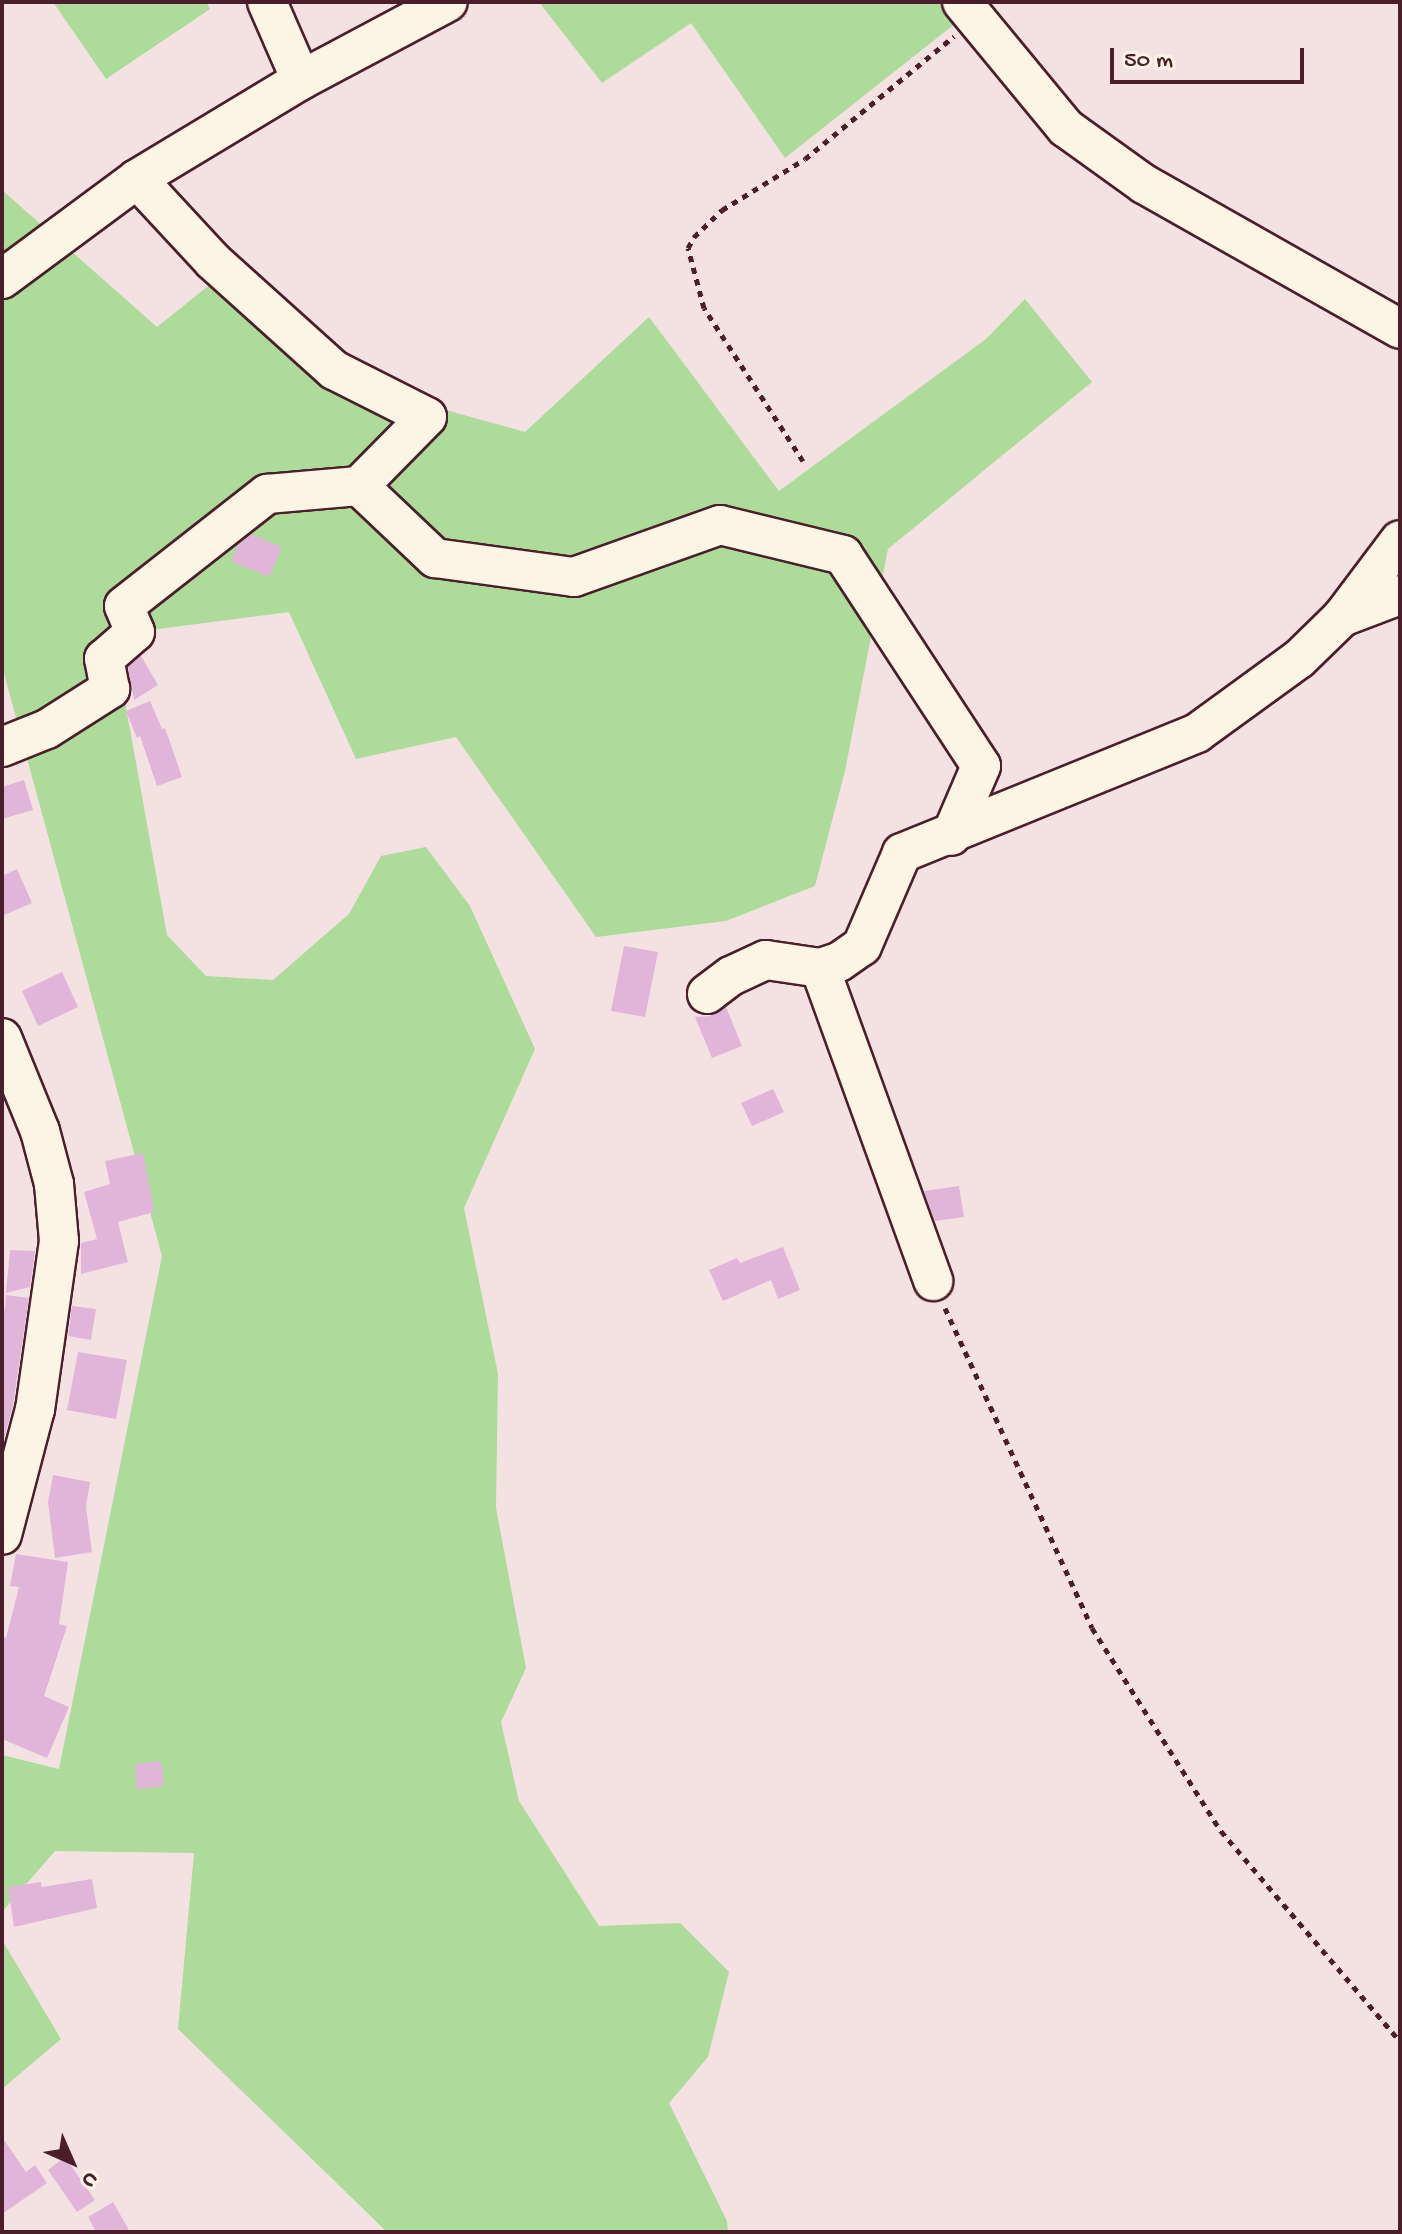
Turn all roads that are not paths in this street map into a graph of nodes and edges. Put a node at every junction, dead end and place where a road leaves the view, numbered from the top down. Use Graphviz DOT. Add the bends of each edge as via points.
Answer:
graph roads {
  1 [pos="267,2"];
  2 [pos="448,2"];
  3 [pos="967,11"];
  4 [pos="301,80"];
  5 [pos="137,179"];
  6 [pos="2,279"];
  7 [pos="1400,329"];
  8 [pos="359,486"];
  9 [pos="1400,540"];
  10 [pos="1400,595"];
  11 [pos="1342,617"];
  12 [pos="2,747"];
  13 [pos="951,836"];
  14 [pos="820,968"];
  15 [pos="707,994"];
  16 [pos="2,1038"];
  17 [pos="933,1281"];
  18 [pos="2,1535"];
  1 -- 4 [label="street"];
  2 -- 4 [label="street"];
  3 -- 7 [label="street" via="1066,128 1144,184"];
  4 -- 5 [label="street"];
  5 -- 6 [label="street"];
  5 -- 8 [label="street" via="213,261 334,370 427,417"];
  8 -- 12 [label="street" via="267,494 124,606 135,632 104,659 110,689 47,729"];
  8 -- 13 [label="street" via="435,558 574,577 720,525 843,555 981,766"];
  9 -- 11 [label="street"];
  10 -- 11 [label="street"];
  11 -- 13 [label="street" via="1299,659 1197,733"];
  13 -- 14 [label="street" via="902,853 862,946"];
  14 -- 15 [label="street" via="766,960"];
  14 -- 17 [label="street"];
  16 -- 18 [label="street" via="40,1131 54,1184 59,1241 35,1409"];
}
